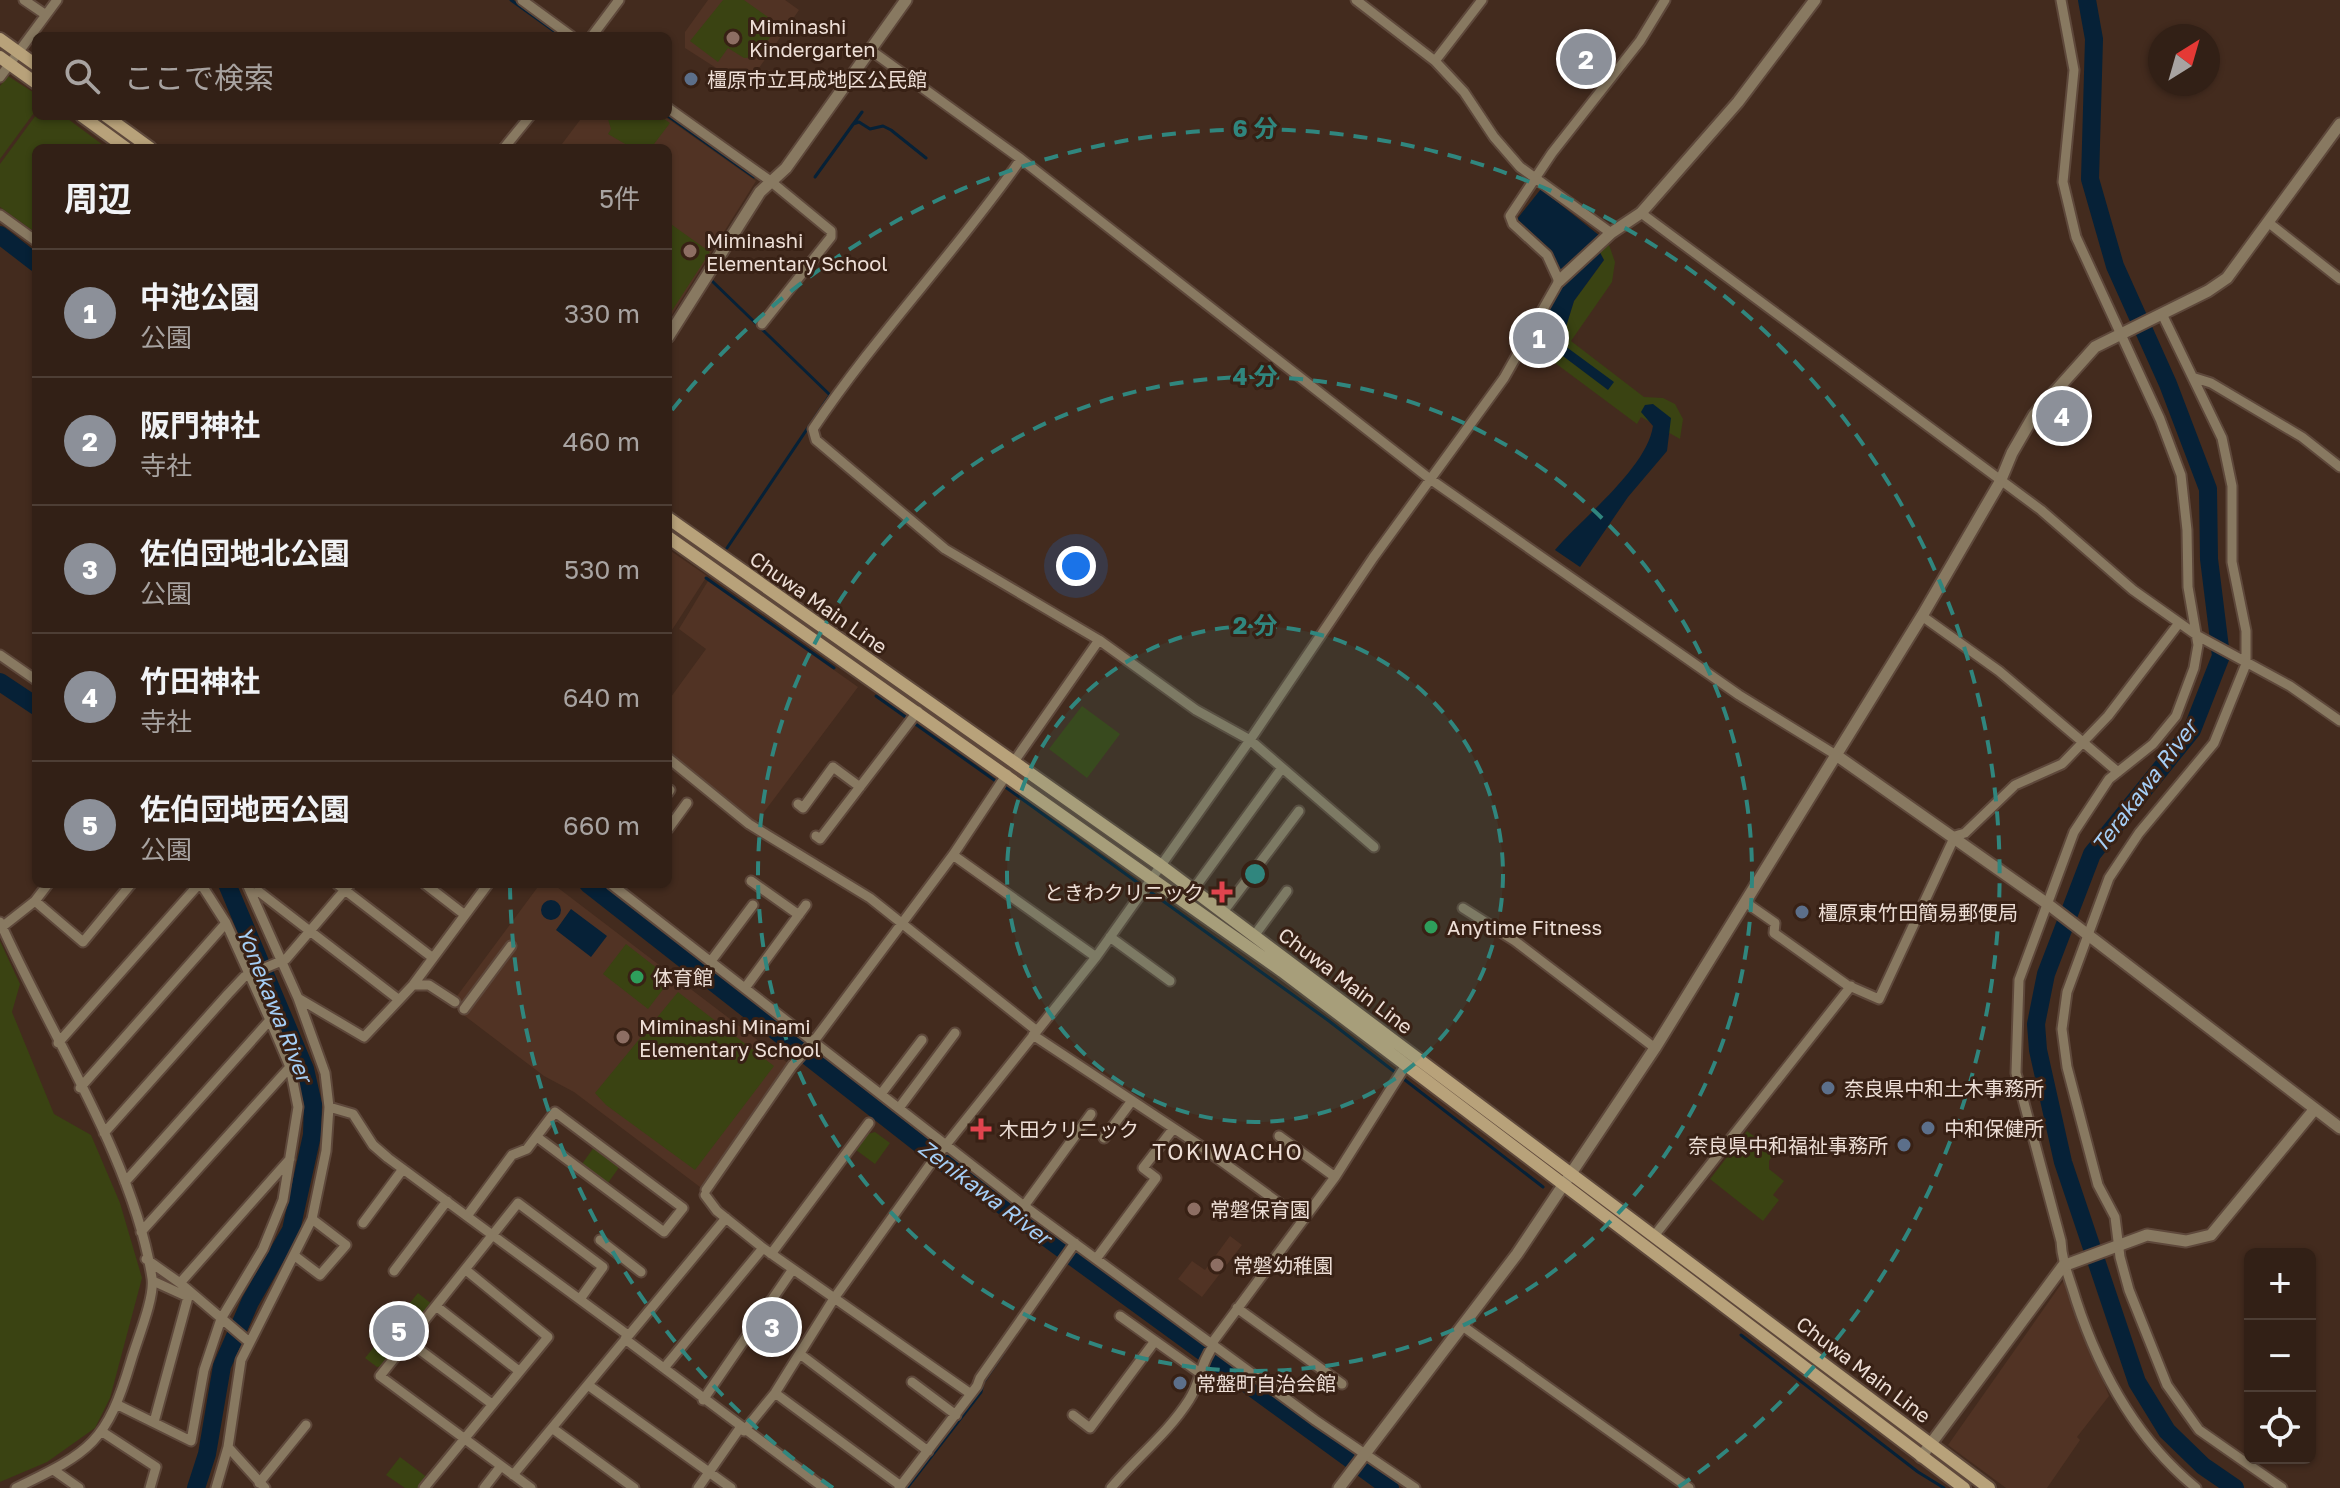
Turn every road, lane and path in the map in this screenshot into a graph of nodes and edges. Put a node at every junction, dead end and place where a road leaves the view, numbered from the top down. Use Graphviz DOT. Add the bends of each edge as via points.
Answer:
graph roads {
  1 [pos="24,0"];
  2 [pos="57,0"];
  3 [pos="522,0"];
  4 [pos="619,0"];
  5 [pos="906,0"];
  6 [pos="1356,0"];
  7 [pos="1482,0"];
  8 [pos="1665,0"];
  9 [pos="1815,0"];
  10 [pos="2061,0"];
  11 [pos="46,15"];
  12 [pos="33,32"];
  13 [pos="566,32"];
  14 [pos="595,32"];
  15 [pos="32,34"];
  16 [pos="0,39"];
  17 [pos="869,49"];
  18 [pos="18,52"];
  19 [pos="5,60"];
  20 [pos="1435,61"];
  21 [pos="32,62"];
  22 [pos="0,77"];
  23 [pos="32,80"];
  24 [pos="672,111"];
  25 [pos="88,120"];
  26 [pos="112,120"];
  27 [pos="527,120"];
  28 [pos="2340,124"];
  29 [pos="120,144"];
  30 [pos="144,144"];
  31 [pos="507,144"];
  32 [pos="1021,159"];
  33 [pos="769,180"];
  34 [pos="1536,180"];
  35 [pos="1641,213"];
  36 [pos="0,215"];
  37 [pos="2269,223"];
  38 [pos="1611,233"];
  39 [pos="32,238"];
  40 [pos="2340,279"];
  41 [pos="1559,281"];
  42 [pos="2160,315"];
  43 [pos="762,324"];
  44 [pos="672,331"];
  45 [pos="2121,333"];
  46 [pos="2195,378"];
  47 [pos="2340,467"];
  48 [pos="1430,479"];
  49 [pos="2000,482"];
  50 [pos="672,521"];
  51 [pos="672,540"];
  52 [pos="1922,616"];
  53 [pos="2179,623"];
  54 [pos="2200,638"];
  55 [pos="1099,640"];
  56 [pos="2,661"];
  57 [pos="2244,663"];
  58 [pos="32,678"];
  59 [pos="913,718"];
  60 [pos="2340,721"];
  61 [pos="1250,740"];
  62 [pos="2082,744"];
  63 [pos="1836,755"];
  64 [pos="672,761"];
  65 [pos="1282,768"];
  66 [pos="2118,772"];
  67 [pos="1005,776"];
  68 [pos="860,787"];
  69 [pos="687,803"];
  70 [pos="798,804"];
  71 [pos="1299,811"];
  72 [pos="672,824"];
  73 [pos="816,836"];
  74 [pos="1955,836"];
  75 [pos="1374,847"];
  76 [pos="953,855"];
  77 [pos="1150,878"];
  78 [pos="751,881"];
  79 [pos="45,888"];
  80 [pos="128,888"];
  81 [pos="196,888"];
  82 [pos="203,888"];
  83 [pos="342,888"];
  84 [pos="346,888"];
  85 [pos="430,888"];
  86 [pos="485,888"];
  87 [pos="624,888"];
  88 [pos="258,890"];
  89 [pos="1193,890"];
  90 [pos="1287,891"];
  91 [pos="35,901"];
  92 [pos="1745,902"];
  93 [pos="2048,904"];
  94 [pos="753,905"];
  95 [pos="806,905"];
  96 [pos="1463,908"];
  97 [pos="1223,912"];
  98 [pos="465,915"];
  99 [pos="799,915"];
  100 [pos="226,923"];
  101 [pos="1,924"];
  102 [pos="899,924"];
  103 [pos="2086,931"];
  104 [pos="309,932"];
  105 [pos="1254,936"];
  106 [pos="1110,937"];
  107 [pos="511,946"];
  108 [pos="1096,957"];
  109 [pos="433,958"];
  110 [pos="711,961"];
  111 [pos="280,962"];
  112 [pos="252,973"];
  113 [pos="1170,981"];
  114 [pos="413,985"];
  115 [pos="1851,986"];
  116 [pos="745,988"];
  117 [pos="298,998"];
  118 [pos="398,999"];
  119 [pos="455,1002"];
  120 [pos="464,1009"];
  121 [pos="270,1020"];
  122 [pos="955,1033"];
  123 [pos="1035,1033"];
  124 [pos="922,1040"];
  125 [pos="58,1043"];
  126 [pos="813,1044"];
  127 [pos="1655,1048"];
  128 [pos="290,1067"];
  129 [pos="1401,1072"];
  130 [pos="80,1088"];
  131 [pos="881,1094"];
  132 [pos="1131,1102"];
  133 [pos="329,1107"];
  134 [pos="899,1108"];
  135 [pos="2314,1110"];
  136 [pos="1091,1114"];
  137 [pos="869,1123"];
  138 [pos="2340,1128"];
  139 [pos="1173,1129"];
  140 [pos="104,1133"];
  141 [pos="1279,1136"];
  142 [pos="537,1137"];
  143 [pos="1104,1138"];
  144 [pos="944,1148"];
  145 [pos="292,1157"];
  146 [pos="403,1169"];
  147 [pos="1335,1177"];
  148 [pos="1567,1180"];
  149 [pos="125,1182"];
  150 [pos="447,1201"];
  151 [pos="1024,1206"];
  152 [pos="467,1216"];
  153 [pos="726,1218"];
  154 [pos="312,1219"];
  155 [pos="1301,1219"];
  156 [pos="363,1223"];
  157 [pos="141,1232"];
  158 [pos="493,1235"];
  159 [pos="1654,1236"];
  160 [pos="600,1240"];
  161 [pos="2118,1245"];
  162 [pos="1073,1246"];
  163 [pos="767,1251"];
  164 [pos="295,1256"];
  165 [pos="146,1259"];
  166 [pos="1096,1259"];
  167 [pos="2067,1263"];
  168 [pos="793,1269"];
  169 [pos="466,1270"];
  170 [pos="394,1271"];
  171 [pos="641,1272"];
  172 [pos="153,1281"];
  173 [pos="180,1283"];
  174 [pos="188,1294"];
  175 [pos="835,1297"];
  176 [pos="580,1299"];
  177 [pos="436,1306"];
  178 [pos="1237,1308"];
  179 [pos="1120,1316"];
  180 [pos="223,1321"];
  181 [pos="1464,1327"];
  182 [pos="627,1337"];
  183 [pos="246,1340"];
  184 [pos="408,1341"];
  185 [pos="1155,1341"];
  186 [pos="1212,1345"];
  187 [pos="800,1354"];
  188 [pos="664,1368"];
  189 [pos="519,1371"];
  190 [pos="1200,1373"];
  191 [pos="912,1382"];
  192 [pos="1342,1384"];
  193 [pos="588,1385"];
  194 [pos="775,1393"];
  195 [pos="971,1394"];
  196 [pos="703,1400"];
  197 [pos="492,1404"];
  198 [pos="118,1405"];
  199 [pos="956,1415"];
  200 [pos="1073,1415"];
  201 [pos="154,1422"];
  202 [pos="306,1425"];
  203 [pos="552,1428"];
  204 [pos="742,1430"];
  205 [pos="104,1433"];
  206 [pos="464,1439"];
  207 [pos="1930,1445"];
  208 [pos="228,1447"];
  209 [pos="928,1451"];
  210 [pos="1364,1456"];
  211 [pos="1921,1457"];
  212 [pos="501,1466"];
  213 [pos="55,1471"];
  214 [pos="708,1473"];
  215 [pos="513,1475"];
  216 [pos="262,1485"];
  217 [pos="900,1487"];
  218 [pos="16,1488"];
  219 [pos="79,1488"];
  220 [pos="150,1488"];
  221 [pos="216,1488"];
  222 [pos="424,1488"];
  223 [pos="484,1488"];
  224 [pos="531,1488"];
  225 [pos="634,1488"];
  226 [pos="698,1488"];
  227 [pos="731,1488"];
  228 [pos="824,1488"];
  229 [pos="1111,1488"];
  230 [pos="1339,1488"];
  231 [pos="1415,1488"];
  232 [pos="1689,1488"];
  233 [pos="1964,1488"];
  234 [pos="1989,1488"];
  235 [pos="2196,1488"];
  236 [pos="2282,1488"];
  1 -- 11 [label="street"];
  2 -- 11 [label="street"];
  3 -- 13 [label="street"];
  4 -- 14 [label="street"];
  5 -- 17 [label="street"];
  6 -- 20 [label="street"];
  7 -- 20 [label="street"];
  8 -- 34 [label="street"];
  9 -- 35 [label="street" via="1738,102"];
  10 -- 45 [label="street" via="2074,70 2063,182 2066,199 2076,237"];
  11 -- 12 [label="street"];
  15 -- 18 [label="street"];
  16 -- 18 [label="main road"];
  17 -- 32 [label="street"];
  17 -- 33 [label="street" via="786,168"];
  18 -- 19 [label="street"];
  18 -- 21 [label="main road"];
  19 -- 22 [label="street"];
  19 -- 23 [label="main road"];
  20 -- 34 [label="street" via="1514,161"];
  24 -- 33 [label="street"];
  25 -- 29 [label="main road"];
  26 -- 30 [label="main road"];
  27 -- 31 [label="street"];
  28 -- 37 [label="street"];
  32 -- 48 [label="street"];
  32 -- 55 [label="street" via="813,429 816,440 945,549"];
  33 -- 43 [label="street" via="831,231 831,237"];
  33 -- 44 [label="street"];
  34 -- 38 [label="street"];
  34 -- 41 [label="street" via="1510,220 1543,250"];
  35 -- 38 [label="street"];
  35 -- 49 [label="street"];
  36 -- 39 [label="street"];
  37 -- 40 [label="street"];
  37 -- 42 [label="street" via="2227,278"];
  38 -- 41 [label="street"];
  41 -- 48 [label="street" via="1510,370"];
  42 -- 45 [label="street"];
  42 -- 46 [label="street"];
  45 -- 49 [label="street" via="2095,347 2034,415"];
  45 -- 54 [label="street" via="2181,475 2188,587"];
  46 -- 47 [label="street" via="2302,437"];
  46 -- 57 [label="street" via="2222,438 2232,486 2232,562 2245,621"];
  48 -- 61 [label="street"];
  48 -- 63 [label="street" via="1739,695"];
  49 -- 52 [label="street"];
  49 -- 53 [label="street"];
  50 -- 67 [label="main road, Chuwa Main Line"];
  51 -- 59 [label="main road, Chuwa Main Line"];
  52 -- 62 [label="street" via="1999,671"];
  52 -- 63 [label="street"];
  53 -- 54 [label="street"];
  53 -- 62 [label="street"];
  54 -- 57 [label="street"];
  54 -- 66 [label="street" via="2176,716 2153,744"];
  55 -- 61 [label="street" via="1196,710"];
  55 -- 67 [label="street"];
  56 -- 58 [label="street"];
  57 -- 60 [label="street" via="2290,686"];
  57 -- 103 [label="street" via="2214,743 2116,864"];
  59 -- 67 [label="main road, Chuwa Main Line"];
  59 -- 68 [label="street"];
  61 -- 65 [label="street"];
  61 -- 77 [label="street"];
  62 -- 66 [label="street"];
  62 -- 74 [label="street" via="2062,764 2015,785 1965,833"];
  63 -- 74 [label="street"];
  63 -- 92 [label="street"];
  64 -- 102 [label="street" via="749,824 839,877"];
  65 -- 75 [label="street"];
  65 -- 89 [label="street"];
  66 -- 93 [label="street" via="2074,832"];
  67 -- 76 [label="street"];
  67 -- 77 [label="main road, Chuwa Main Line"];
  68 -- 70 [label="street" via="833,767 803,808"];
  68 -- 73 [label="street" via="820,839"];
  69 -- 72 [label="street"];
  71 -- 97 [label="street"];
  74 -- 93 [label="street"];
  74 -- 115 [label="street" via="1879,999"];
  76 -- 102 [label="street"];
  76 -- 108 [label="street"];
  77 -- 89 [label="main road, Chuwa Main Line"];
  77 -- 106 [label="street"];
  77 -- 129 [label="main road, Chuwa Main Line"];
  78 -- 99 [label="street"];
  79 -- 91 [label="street"];
  80 -- 91 [label="street" via="83,942"];
  81 -- 125 [label="street"];
  82 -- 100 [label="street"];
  83 -- 104 [label="street"];
  84 -- 109 [label="street"];
  85 -- 98 [label="street"];
  86 -- 98 [label="street"];
  87 -- 110 [label="street"];
  88 -- 104 [label="street"];
  88 -- 111 [label="street"];
  89 -- 97 [label="main road, Chuwa Main Line"];
  90 -- 105 [label="street"];
  91 -- 101 [label="street"];
  92 -- 115 [label="street" via="1775,923 1774,933"];
  92 -- 127 [label="street"];
  93 -- 103 [label="street"];
  93 -- 167 [label="street" via="2019,980 2016,1073"];
  94 -- 110 [label="street"];
  95 -- 99 [label="street"];
  96 -- 127 [label="street"];
  97 -- 105 [label="main road, Chuwa Main Line"];
  98 -- 109 [label="street"];
  99 -- 116 [label="street"];
  100 -- 112 [label="street"];
  100 -- 130 [label="street"];
  101 -- 125 [label="street"];
  102 -- 123 [label="street"];
  102 -- 126 [label="street"];
  103 -- 135 [label="street"];
  103 -- 161 [label="street" via="2067,992 2063,1041 2098,1185 2115,1217"];
  104 -- 111 [label="street"];
  104 -- 118 [label="street"];
  105 -- 148 [label="main road, Chuwa Main Line"];
  106 -- 108 [label="street"];
  106 -- 113 [label="street"];
  107 -- 120 [label="street"];
  108 -- 123 [label="street"];
  109 -- 114 [label="street"];
  110 -- 116 [label="street"];
  111 -- 112 [label="street"];
  111 -- 117 [label="street"];
  112 -- 121 [label="street"];
  112 -- 140 [label="street"];
  114 -- 118 [label="street"];
  114 -- 119 [label="street" via="429,985"];
  115 -- 159 [label="street"];
  116 -- 126 [label="street"];
  117 -- 118 [label="street" via="364,1037"];
  117 -- 133 [label="street" via="325,1073"];
  121 -- 128 [label="street"];
  121 -- 149 [label="street"];
  122 -- 134 [label="street"];
  123 -- 132 [label="street"];
  123 -- 144 [label="street"];
  124 -- 131 [label="street"];
  125 -- 130 [label="street"];
  126 -- 131 [label="street"];
  126 -- 153 [label="street" via="706,1193"];
  127 -- 148 [label="street"];
  128 -- 145 [label="street" via="298,1107"];
  128 -- 157 [label="street"];
  129 -- 147 [label="street"];
  129 -- 148 [label="main road, Chuwa Main Line"];
  130 -- 140 [label="street"];
  131 -- 134 [label="street"];
  132 -- 139 [label="street"];
  132 -- 143 [label="street"];
  133 -- 146 [label="street" via="353,1114 373,1145"];
  133 -- 154 [label="street"];
  134 -- 144 [label="street"];
  135 -- 138 [label="street"];
  135 -- 161 [label="street" via="2211,1235 2186,1241 2147,1235"];
  136 -- 151 [label="street"];
  137 -- 163 [label="street"];
  139 -- 155 [label="street"];
  139 -- 166 [label="street" via="1143,1168 1156,1178"];
  140 -- 149 [label="street"];
  141 -- 147 [label="street"];
  142 -- 142 [label="street" via="664,1232 683,1208 555,1112"];
  142 -- 152 [label="street" via="512,1155"];
  144 -- 151 [label="street"];
  144 -- 175 [label="street"];
  145 -- 173 [label="street"];
  145 -- 180 [label="street" via="274,1226"];
  146 -- 150 [label="street"];
  146 -- 156 [label="street"];
  147 -- 155 [label="street"];
  148 -- 159 [label="main road, Chuwa Main Line"];
  148 -- 181 [label="street"];
  148 -- 211 [label="main road, Chuwa Main Line"];
  149 -- 157 [label="street"];
  150 -- 152 [label="street"];
  150 -- 170 [label="street"];
  151 -- 162 [label="street"];
  152 -- 158 [label="street"];
  153 -- 163 [label="street"];
  153 -- 182 [label="street"];
  154 -- 164 [label="street"];
  154 -- 164 [label="street" via="346,1245 320,1275"];
  155 -- 178 [label="street"];
  157 -- 165 [label="street"];
  158 -- 169 [label="street"];
  158 -- 176 [label="street"];
  158 -- 176 [label="street" via="518,1203 603,1267"];
  159 -- 207 [label="main road, Chuwa Main Line"];
  160 -- 171 [label="street"];
  161 -- 167 [label="street"];
  161 -- 236 [label="street" via="2139,1318 2181,1408 2199,1430"];
  162 -- 166 [label="street"];
  162 -- 195 [label="street"];
  163 -- 168 [label="street"];
  163 -- 188 [label="street"];
  164 -- 183 [label="street"];
  165 -- 172 [label="street"];
  165 -- 173 [label="street"];
  166 -- 186 [label="street"];
  167 -- 207 [label="street"];
  167 -- 235 [label="street" via="2092,1349 2125,1409 2170,1467"];
  168 -- 175 [label="street"];
  168 -- 196 [label="street"];
  169 -- 177 [label="street"];
  169 -- 189 [label="street" via="548,1337"];
  172 -- 174 [label="street"];
  172 -- 198 [label="street"];
  173 -- 174 [label="street"];
  174 -- 180 [label="street"];
  174 -- 201 [label="street"];
  175 -- 187 [label="street"];
  175 -- 195 [label="street"];
  176 -- 182 [label="street"];
  177 -- 184 [label="street"];
  177 -- 189 [label="street"];
  178 -- 186 [label="street"];
  178 -- 192 [label="street"];
  179 -- 185 [label="street"];
  180 -- 183 [label="street"];
  180 -- 201 [label="street" via="204,1370 191,1441"];
  181 -- 210 [label="street"];
  181 -- 232 [label="street"];
  182 -- 188 [label="street"];
  182 -- 193 [label="street"];
  183 -- 208 [label="street"];
  184 -- 197 [label="street"];
  184 -- 206 [label="street" via="380,1376"];
  185 -- 190 [label="street"];
  185 -- 200 [label="street" via="1090,1428"];
  186 -- 190 [label="street"];
  186 -- 210 [label="street"];
  187 -- 194 [label="street"];
  187 -- 209 [label="street"];
  188 -- 196 [label="street"];
  189 -- 197 [label="street"];
  190 -- 229 [label="street" via="1187,1403"];
  191 -- 199 [label="street"];
  193 -- 203 [label="street"];
  193 -- 214 [label="street"];
  194 -- 204 [label="street"];
  194 -- 217 [label="street"];
  195 -- 199 [label="street"];
  196 -- 204 [label="street"];
  197 -- 206 [label="street"];
  198 -- 201 [label="street"];
  198 -- 205 [label="street"];
  199 -- 209 [label="street"];
  202 -- 216 [label="street"];
  203 -- 215 [label="street"];
  203 -- 225 [label="street"];
  204 -- 214 [label="street"];
  204 -- 228 [label="street"];
  205 -- 213 [label="street"];
  205 -- 220 [label="street" via="156,1467"];
  206 -- 212 [label="street"];
  206 -- 222 [label="street"];
  207 -- 211 [label="street"];
  207 -- 234 [label="main road, Chuwa Main Line"];
  208 -- 216 [label="street"];
  208 -- 221 [label="street"];
  209 -- 217 [label="street"];
  210 -- 230 [label="street"];
  210 -- 231 [label="street"];
  211 -- 233 [label="main road, Chuwa Main Line"];
  212 -- 215 [label="street"];
  212 -- 223 [label="street"];
  213 -- 218 [label="street"];
  213 -- 219 [label="street"];
  214 -- 226 [label="street"];
  214 -- 227 [label="street"];
  215 -- 224 [label="street"];
}
